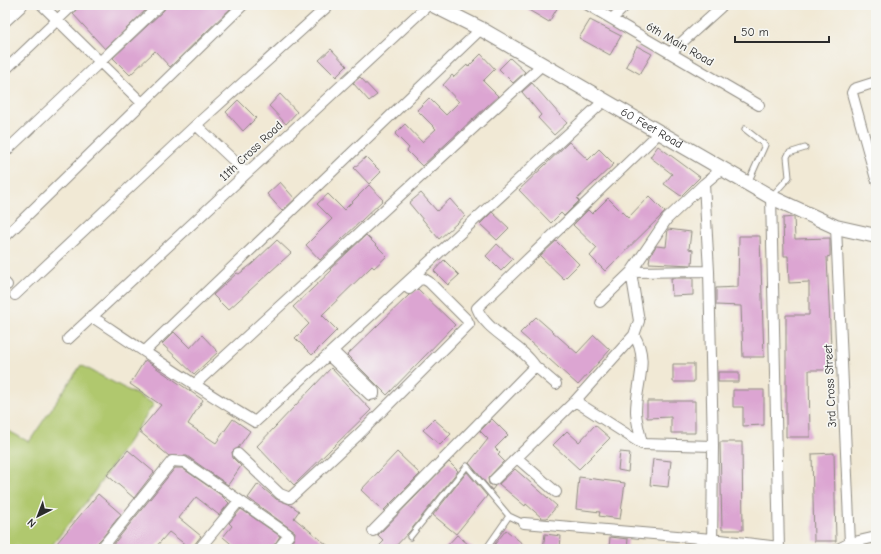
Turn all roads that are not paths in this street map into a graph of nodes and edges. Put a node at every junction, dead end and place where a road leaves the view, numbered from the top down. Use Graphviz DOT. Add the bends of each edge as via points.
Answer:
graph roads {
  1 [pos="20,5"];
  2 [pos="42,5"];
  3 [pos="73,5"];
  4 [pos="160,5"];
  5 [pos="243,5"];
  6 [pos="329,5"];
  7 [pos="428,5"];
  8 [pos="433,5"];
  9 [pos="588,5"];
  10 [pos="626,5"];
  11 [pos="723,5"];
  12 [pos="5,19"];
  13 [pos="612,19"];
  14 [pos="57,20"];
  15 [pos="481,28"];
  16 [pos="670,53"];
  17 [pos="100,61"];
  18 [pos="543,64"];
  19 [pos="5,70"];
  20 [pos="876,82"];
  21 [pos="605,100"];
  22 [pos="142,103"];
  23 [pos="759,105"];
  24 [pos="196,125"];
  25 [pos="745,129"];
  26 [pos="660,132"];
  27 [pos="805,148"];
  28 [pos="5,152"];
  29 [pos="723,168"];
  30 [pos="247,172"];
  31 [pos="876,179"];
  32 [pos="748,183"];
  33 [pos="704,184"];
  34 [pos="771,196"];
  35 [pos="836,227"];
  36 [pos="5,232"];
  37 [pos="876,236"];
  38 [pos="709,271"];
  39 [pos="631,272"];
  40 [pos="15,295"];
  41 [pos="600,302"];
  42 [pos="91,316"];
  43 [pos="634,335"];
  44 [pos="68,339"];
  45 [pos="145,351"];
  46 [pos="335,357"];
  47 [pos="536,366"];
  48 [pos="556,384"];
  49 [pos="194,385"];
  50 [pos="575,401"];
  51 [pos="389,405"];
  52 [pos="642,444"];
  53 [pos="713,446"];
  54 [pos="238,454"];
  55 [pos="517,458"];
  56 [pos="494,480"];
  57 [pos="556,492"];
  58 [pos="239,501"];
  59 [pos="509,516"];
  60 [pos="524,523"];
  61 [pos="373,531"];
  62 [pos="410,537"];
  63 [pos="876,537"];
  64 [pos="712,544"];
  65 [pos="850,544"];
  66 [pos="779,548"];
  67 [pos="101,549"];
  68 [pos="199,549"];
  69 [pos="278,549"];
  70 [pos="486,549"];
  71 [pos="838,549"];
  1 -- 12 [label="street"];
  2 -- 14 [label="street"];
  3 -- 14 [label="street"];
  4 -- 17 [label="street"];
  5 -- 22 [label="street"];
  6 -- 24 [label="street"];
  7 -- 30 [label="street, 11th Cross Road"];
  8 -- 15 [label="street, 60 Feet Road"];
  9 -- 13 [label="street, 6th Main Road"];
  10 -- 13 [label="street"];
  11 -- 16 [label="street"];
  13 -- 16 [label="street, 6th Main Road"];
  14 -- 17 [label="street"];
  14 -- 19 [label="street"];
  15 -- 18 [label="street, 60 Feet Road"];
  15 -- 45 [label="street"];
  16 -- 23 [label="street, 6th Main Road"];
  17 -- 22 [label="street"];
  17 -- 28 [label="street"];
  18 -- 21 [label="street, 60 Feet Road"];
  18 -- 49 [label="street"];
  20 -- 31 [label="street" via="854,89 852,93"];
  21 -- 26 [label="street, 60 Feet Road"];
  21 -- 46 [label="street"];
  22 -- 36 [label="street" via="8,234"];
  24 -- 30 [label="street"];
  24 -- 40 [label="street"];
  25 -- 32 [label="lane" via="765,145"];
  26 -- 29 [label="street, 60 Feet Road"];
  26 -- 47 [label="street" via="477,308 480,318 529,357"];
  27 -- 34 [label="lane" via="789,153 789,177"];
  29 -- 32 [label="street, 60 Feet Road"];
  29 -- 33 [label="street"];
  30 -- 42 [label="street, 11th Cross Road"];
  32 -- 34 [label="street, 60 Feet Road"];
  33 -- 38 [label="street"];
  33 -- 39 [label="street" via="666,219"];
  34 -- 35 [label="street, 60 Feet Road"];
  34 -- 66 [label="street"];
  35 -- 37 [label="street, 60 Feet Road"];
  35 -- 65 [label="street, 3rd Cross Street"];
  38 -- 39 [label="street"];
  38 -- 53 [label="street"];
  39 -- 41 [label="street"];
  39 -- 43 [label="street" via="639,321"];
  42 -- 44 [label="street, 11th Cross Road"];
  42 -- 45 [label="street"];
  43 -- 50 [label="street"];
  43 -- 52 [label="street" via="639,342 643,363 636,411"];
  45 -- 49 [label="street"];
  46 -- 49 [label="street" via="255,422"];
  46 -- 51 [label="street"];
  46 -- 51 [label="street" via="419,280 429,282 469,324"];
  47 -- 48 [label="street"];
  47 -- 61 [label="street"];
  50 -- 52 [label="street"];
  50 -- 55 [label="street"];
  51 -- 54 [label="street" via="290,498 280,494"];
  52 -- 53 [label="street"];
  53 -- 64 [label="street"];
  55 -- 56 [label="street"];
  55 -- 57 [label="street"];
  58 -- 67 [label="street" via="184,462 172,461"];
  58 -- 68 [label="street"];
  58 -- 69 [label="street" via="289,535"];
  59 -- 60 [label="lane"];
  59 -- 62 [label="lane" via="467,466"];
  59 -- 70 [label="lane"];
  60 -- 64 [label="street"];
  63 -- 65 [label="street"];
  64 -- 66 [label="street"];
  65 -- 71 [label="street"];
}
